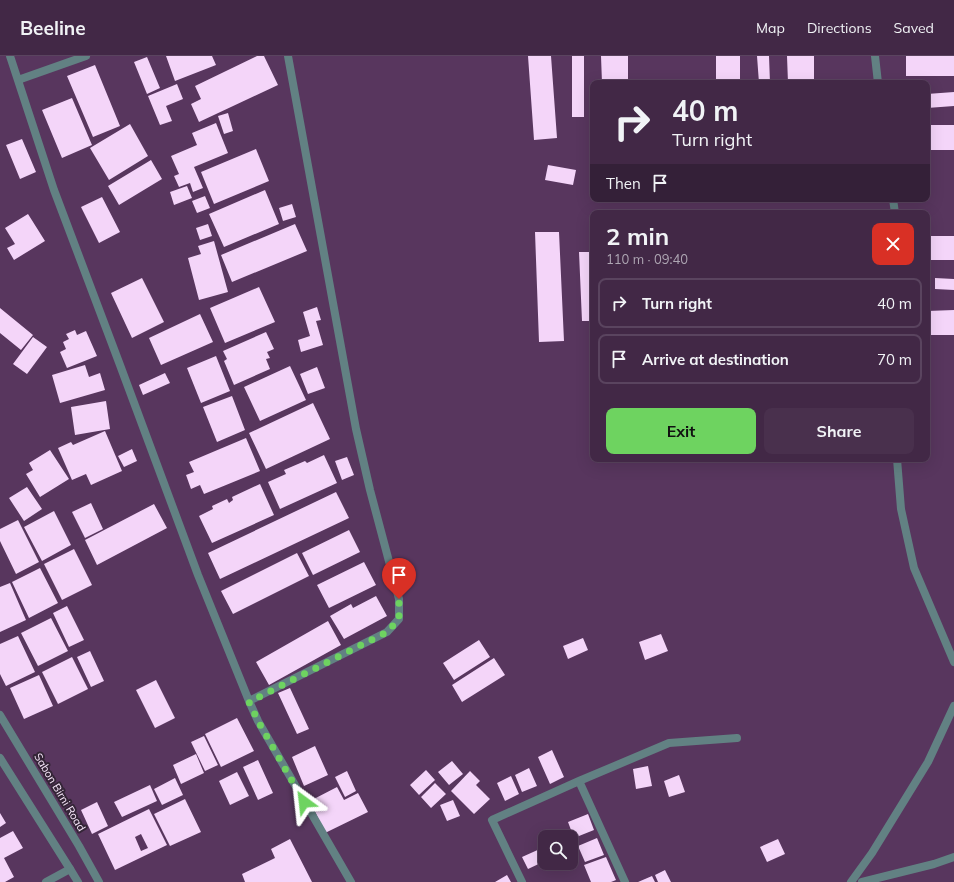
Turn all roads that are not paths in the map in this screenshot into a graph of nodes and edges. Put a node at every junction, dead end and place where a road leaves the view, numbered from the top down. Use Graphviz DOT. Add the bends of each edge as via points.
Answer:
graph roads {
  1 [pos="10,56"];
  2 [pos="86,56"];
  3 [pos="288,56"];
  4 [pos="875,56"];
  5 [pos="18,80"];
  6 [pos="878,80"];
  7 [pos="897,462"];
  8 [pos="954,662"];
  9 [pos="249,702"];
  10 [pos="954,706"];
  11 [pos="0,715"];
  12 [pos="736,738"];
  13 [pos="0,758"];
  14 [pos="579,781"];
  15 [pos="954,857"];
  16 [pos="70,869"];
  17 [pos="46,882"];
  18 [pos="78,882"];
  19 [pos="99,882"];
  20 [pos="351,882"];
  21 [pos="522,882"];
  22 [pos="625,882"];
  23 [pos="851,882"];
  24 [pos="862,882"];
  1 -- 5 [label="street"];
  2 -- 5 [label="street"];
  3 -- 9 [label="street" via="356,429 399,599 399,619 387,632"];
  4 -- 6 [label="street"];
  5 -- 9 [label="street" via="57,197 198,575"];
  7 -- 8 [label="street" via="901,510 914,568"];
  9 -- 20 [label="street"];
  10 -- 23 [label="street" via="928,762 872,853"];
  11 -- 19 [label="street, Sabon Birni Road"];
  12 -- 14 [label="street" via="669,744"];
  13 -- 16 [label="street"];
  14 -- 21 [label="street" via="492,820"];
  14 -- 22 [label="street"];
  15 -- 24 [label="street"];
  16 -- 17 [label="street"];
  16 -- 18 [label="street"];
}
